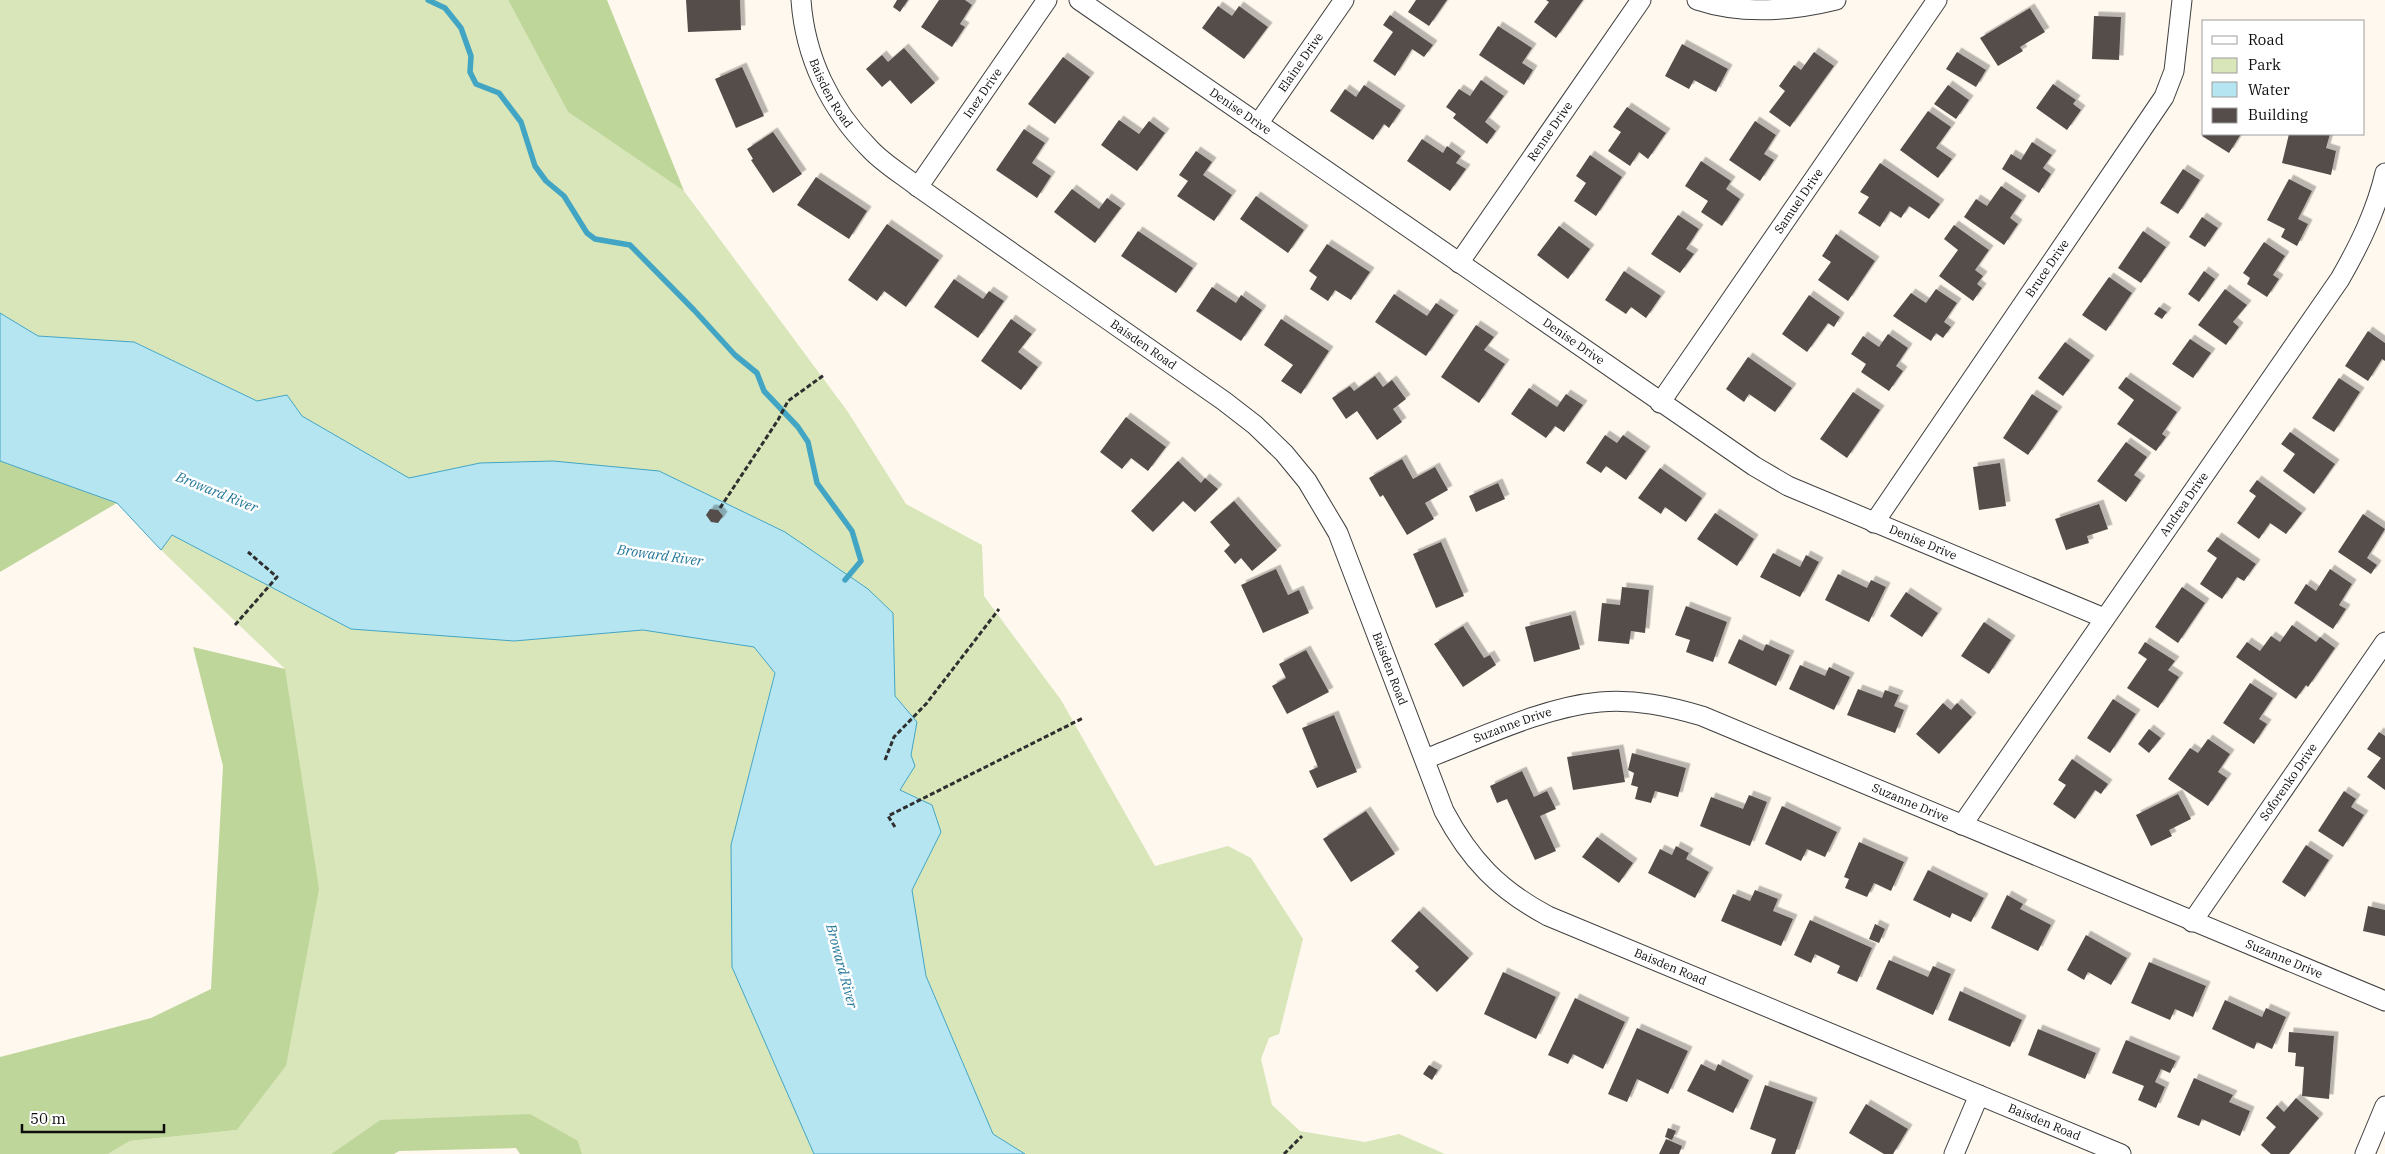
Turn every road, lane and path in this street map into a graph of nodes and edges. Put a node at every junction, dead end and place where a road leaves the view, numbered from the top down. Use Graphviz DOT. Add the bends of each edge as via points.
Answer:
graph roads {
  1 [pos="801,0"];
  2 [pos="1047,0"];
  3 [pos="1079,0"];
  4 [pos="1344,0"];
  5 [pos="1640,0"];
  6 [pos="1697,0"];
  7 [pos="1836,0"];
  8 [pos="1937,0"];
  9 [pos="2182,0"];
  10 [pos="1258,124"];
  11 [pos="2385,173"];
  12 [pos="918,187"];
  13 [pos="1459,263"];
  14 [pos="824,375"];
  15 [pos="1660,403"];
  16 [pos="720,508"];
  17 [pos="1874,523"];
  18 [pos="248,552"];
  19 [pos="999,608"];
  20 [pos="2104,618"];
  21 [pos="234,625"];
  22 [pos="2385,642"];
  23 [pos="1083,718"];
  24 [pos="1425,759"];
  25 [pos="885,760"];
  26 [pos="1962,825"];
  27 [pos="895,827"];
  28 [pos="2192,922"];
  29 [pos="2385,1001"];
  30 [pos="1979,1095"];
  31 [pos="2385,1106"];
  32 [pos="1302,1136"];
  33 [pos="1284,1154"];
  34 [pos="1954,1154"];
  35 [pos="2121,1154"];
  36 [pos="2365,1154"];
  1 -- 12 [label="street, Baisden Road" via="806,37 826,92 871,150"];
  2 -- 12 [label="street, Inez Drive"];
  3 -- 10 [label="street, Denise Drive"];
  4 -- 10 [label="street, Elaine Drive"];
  5 -- 13 [label="street, Renne Drive"];
  6 -- 7 [label="street" via="1768,10"];
  8 -- 15 [label="street, Samuel Drive"];
  9 -- 17 [label="street, Bruce Drive" via="2174,71 2164,97"];
  10 -- 13 [label="street, Denise Drive"];
  11 -- 20 [label="street, Andrea Drive" via="2378,203 2340,279"];
  12 -- 24 [label="street, Baisden Road" via="1224,401 1284,453 1307,481 1338,533"];
  13 -- 15 [label="street, Denise Drive"];
  14 -- 16 [label="path" via="788,401"];
  15 -- 17 [label="street, Denise Drive" via="1788,486"];
  17 -- 20 [label="street, Denise Drive"];
  18 -- 21 [label="path" via="277,577"];
  19 -- 25 [label="path" via="926,704 894,737"];
  20 -- 26 [label="street, Andrea Drive"];
  22 -- 28 [label="street, Soforenko Drive"];
  23 -- 27 [label="path" via="888,816"];
  24 -- 26 [label="street, Suzanne Drive" via="1574,705 1636,702 1670,706 1702,716"];
  24 -- 30 [label="street, Baisden Road" via="1458,837 1496,882 1522,902 1548,916"];
  26 -- 28 [label="street, Suzanne Drive"];
  28 -- 29 [label="street, Suzanne Drive"];
  30 -- 34 [label="street"];
  30 -- 35 [label="street, Baisden Road"];
  31 -- 36 [label="street"];
  32 -- 33 [label="path"];
}
